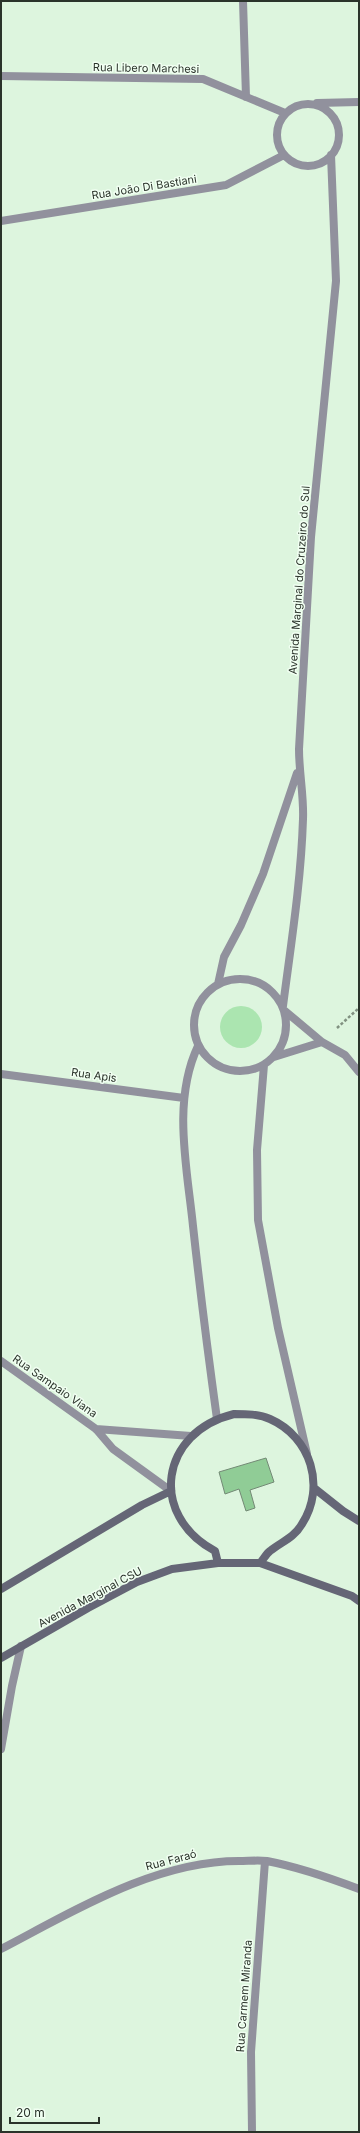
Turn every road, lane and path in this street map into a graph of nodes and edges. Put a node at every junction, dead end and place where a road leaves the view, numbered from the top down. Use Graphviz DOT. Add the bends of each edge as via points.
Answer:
graph roads {
  1 [pos="243,1"];
  2 [pos="1,76"];
  3 [pos="246,97"];
  4 [pos="359,102"];
  5 [pos="313,104"];
  6 [pos="285,113"];
  7 [pos="284,156"];
  8 [pos="331,156"];
  9 [pos="1,221"];
  10 [pos="299,769"];
  11 [pos="218,984"];
  12 [pos="284,1008"];
  13 [pos="359,1008"];
  14 [pos="322,1042"];
  15 [pos="198,1046"];
  16 [pos="274,1057"];
  17 [pos="264,1065"];
  18 [pos="359,1072"];
  19 [pos="1,1074"];
  20 [pos="184,1098"];
  21 [pos="1,1362"];
  22 [pos="217,1419"];
  23 [pos="96,1429"];
  24 [pos="191,1436"];
  25 [pos="308,1454"];
  26 [pos="314,1488"];
  27 [pos="171,1491"];
  28 [pos="359,1521"];
  29 [pos="218,1563"];
  30 [pos="260,1563"];
  31 [pos="1,1589"];
  32 [pos="359,1600"];
  33 [pos="21,1646"];
  34 [pos="1,1658"];
  35 [pos="1,1749"];
  36 [pos="265,1861"];
  37 [pos="359,1890"];
  38 [pos="1,1949"];
  39 [pos="252,2132"];
  1 -- 3 [label="street"];
  2 -- 3 [label="street, Rua Libero Marchesi" via="203,79"];
  3 -- 6 [label="street, Rua Libero Marchesi"];
  4 -- 5 [label="street"];
  5 -- 6 [label="street" via="298,105"];
  5 -- 8 [label="street" via="322,106 335,119 339,138"];
  6 -- 7 [label="street" via="280,120 276,138"];
  7 -- 8 [label="street" via="302,166 313,166"];
  7 -- 9 [label="street, Rua João Di Bastiani" via="226,185"];
  8 -- 10 [label="street, Avenida Marginal do Cruzeiro do Sul" via="336,281 311,537"];
  10 -- 11 [label="street" via="263,874 224,957"];
  10 -- 12 [label="street, Avenida Marginal do Cruzeiro do Sul" via="303,818"];
  11 -- 12 [label="street" via="232,979 248,979 262,984 274,993"];
  11 -- 15 [label="street" via="206,993 198,1004 194,1018 194,1033"];
  12 -- 14 [label="street"];
  12 -- 16 [label="street" via="286,1035"];
  13 -- 14 [label="path"];
  14 -- 16 [label="street"];
  14 -- 18 [label="street" via="345,1054"];
  15 -- 17 [label="street" via="208,1060 221,1068 236,1071"];
  15 -- 20 [label="street" via="190,1063"];
  16 -- 17 [label="street"];
  17 -- 25 [label="street" via="257,1150 258,1220 278,1328"];
  19 -- 20 [label="street, Rua Apis"];
  20 -- 22 [label="street" via="188,1183"];
  21 -- 23 [label="street, Rua Sampaio Viana"];
  22 -- 24 [label="main road"];
  22 -- 25 [label="main road" via="252,1414 269,1419 285,1428"];
  23 -- 24 [label="street, Rua Sampaio Viana"];
  23 -- 27 [label="street" via="113,1449"];
  24 -- 27 [label="main road" via="180,1450 174,1466"];
  25 -- 26 [label="main road"];
  26 -- 28 [label="main road"];
  26 -- 30 [label="main road" via="312,1505 302,1525"];
  27 -- 29 [label="main road" via="176,1513 188,1531 200,1543 215,1552"];
  27 -- 31 [label="main road" via="142,1505"];
  29 -- 30 [label="main road, Avenida Marginal CSU"];
  29 -- 33 [label="main road, Avenida Marginal CSU" via="172,1569 137,1582"];
  30 -- 32 [label="main road"];
  33 -- 34 [label="main road, Avenida Marginal CSU"];
  33 -- 35 [label="street"];
  36 -- 37 [label="street, Rua Faraó" via="334,1880"];
  36 -- 38 [label="street, Rua Faraó" via="213,1861 152,1876 70,1912"];
  36 -- 39 [label="street, Rua Carmem Miranda" via="251,2052"];
}
